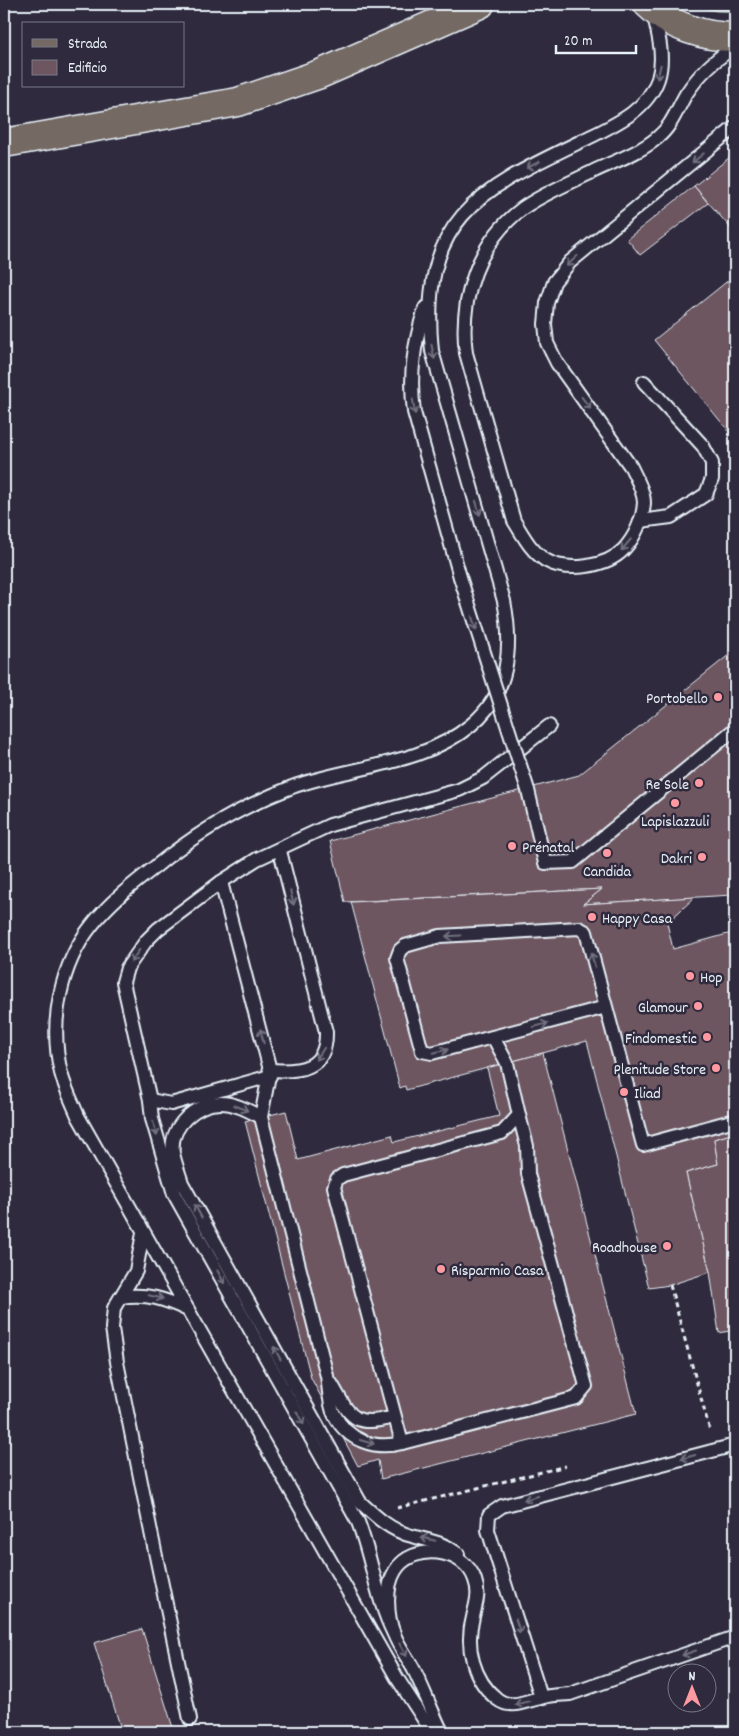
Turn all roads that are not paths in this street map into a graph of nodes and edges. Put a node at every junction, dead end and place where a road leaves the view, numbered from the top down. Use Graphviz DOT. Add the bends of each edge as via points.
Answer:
graph roads {
  1 [pos="480,4"];
  2 [pos="650,5"];
  3 [pos="735,37"];
  4 [pos="735,47"];
  5 [pos="735,126"];
  6 [pos="4,143"];
  7 [pos="430,291"];
  8 [pos="644,382"];
  9 [pos="640,521"];
  10 [pos="549,726"];
  11 [pos="735,729"];
  12 [pos="280,851"];
  13 [pos="221,882"];
  14 [pos="606,1007"];
  15 [pos="494,1037"];
  16 [pos="270,1073"];
  17 [pos="209,1098"];
  18 [pos="150,1100"];
  19 [pos="518,1115"];
  20 [pos="261,1118"];
  21 [pos="735,1120"];
  22 [pos="143,1233"];
  23 [pos="121,1297"];
  24 [pos="188,1310"];
  25 [pos="327,1376"];
  26 [pos="394,1417"];
  27 [pos="402,1443"];
  28 [pos="735,1445"];
  29 [pos="466,1566"];
  30 [pos="394,1634"];
  31 [pos="735,1637"];
  32 [pos="541,1697"];
  33 [pos="190,1719"];
  34 [pos="432,1732"];
  35 [pos="442,1732"];
  1 -- 6 [label="main road" via="370,54 238,102"];
  2 -- 3 [label="main road" via="684,28 702,34"];
  2 -- 7 [label="lane, one-way" via="662,61 658,80 639,108 622,122 513,174 485,193 457,222 444,245 434,269"];
  9 -- 4 [label="lane, one-way" via="623,550 598,564 572,568 546,560 529,546 514,521 466,353 463,332 465,308 470,284 484,251 504,224 545,195 640,150 658,138 670,125 701,74"];
  5 -- 9 [label="lane, one-way" via="570,262 554,282 547,303 547,343 557,363 631,467 644,502"];
  7 -- 11 [label="lane, one-way, bridge" via="416,339 411,384 414,412 460,577 528,790 545,863 573,862"];
  7 -- 22 [label="lane, one-way" via="432,351 504,600 510,642 504,677 491,702 472,724 442,745 291,788 226,819 194,838 115,899 83,936 68,965 58,1005 57,1045 61,1073 78,1116"];
  8 -- 9 [label="lane" via="703,446 712,463 712,479 706,494 671,517"];
  10 -- 12 [label="lane" via="483,778 459,790 330,825"];
  12 -- 13 [label="lane" via="257,859"];
  12 -- 16 [label="lane, one-way" via="327,1043 320,1057 303,1070"];
  16 -- 13 [label="lane, one-way"];
  13 -- 18 [label="lane, one-way" via="168,920 146,941 127,968 123,982"];
  15 -- 14 [label="lane, one-way"];
  14 -- 15 [label="lane, one-way" via="586,932 579,928 440,936 400,950 397,958 422,1051 432,1053"];
  14 -- 21 [label="lane" via="643,1145"];
  15 -- 19 [label="lane" via="507,1063"];
  16 -- 17 [label="lane"];
  16 -- 20 [label="lane"];
  17 -- 18 [label="lane" via="171,1104"];
  17 -- 20 [label="lane, one-way"];
  29 -- 17 [label="lane, one-way" via="459,1554 447,1546 395,1530 360,1502 187,1191 173,1152 174,1140 187,1117"];
  18 -- 30 [label="lane, one-way" via="152,1119 174,1194 358,1522 386,1619"];
  19 -- 26 [label="lane" via="502,1133 336,1178 334,1187"];
  19 -- 27 [label="lane" via="527,1146 528,1174 586,1386 576,1398"];
  20 -- 25 [label="lane"];
  22 -- 23 [label="lane" via="136,1271"];
  22 -- 24 [label="lane"];
  23 -- 24 [label="lane, one-way" via="150,1295"];
  23 -- 33 [label="lane" via="114,1308 112,1328 117,1362"];
  24 -- 34 [label="lane" via="388,1662"];
  25 -- 26 [label="lane" via="356,1420 368,1422"];
  25 -- 27 [label="lane, one-way" via="333,1413 345,1431 368,1443 387,1447"];
  26 -- 27 [label="lane"];
  28 -- 32 [label="lane, one-way" via="502,1506 488,1514 488,1530"];
  29 -- 30 [label="lane" via="447,1554 433,1552 406,1560 395,1569 389,1583"];
  32 -- 29 [label="lane, one-way" via="516,1705 506,1704 488,1690 476,1672 470,1634 477,1606 477,1588"];
  30 -- 35 [label="lane, one-way"];
  31 -- 32 [label="lane, one-way" via="570,1694"];
}
